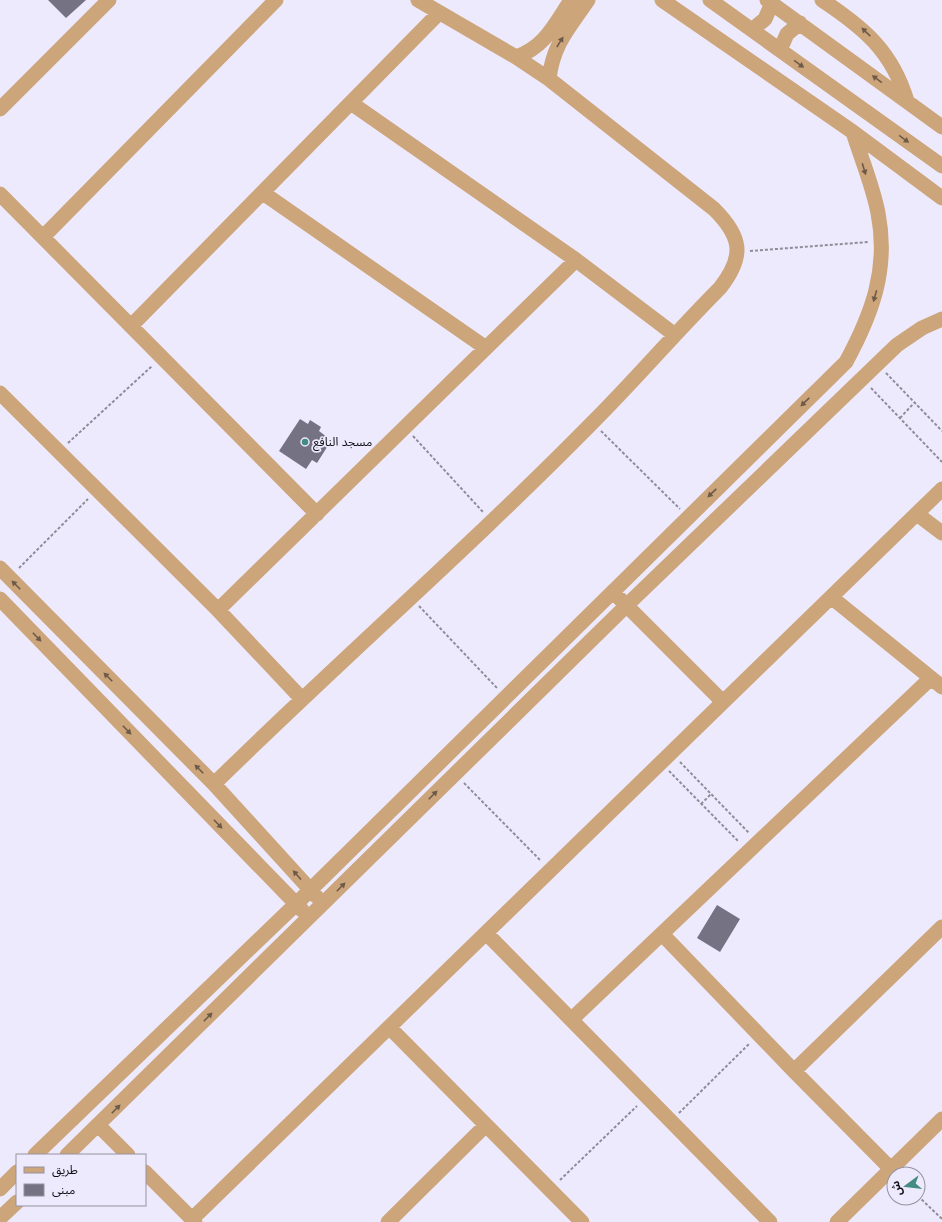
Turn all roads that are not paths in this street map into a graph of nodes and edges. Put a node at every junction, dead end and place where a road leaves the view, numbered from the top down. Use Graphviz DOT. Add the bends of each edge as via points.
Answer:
graph roads {
  1 [pos="109,0"];
  2 [pos="276,0"];
  3 [pos="418,0"];
  4 [pos="571,0"];
  5 [pos="588,0"];
  6 [pos="662,0"];
  7 [pos="710,0"];
  8 [pos="822,0"];
  9 [pos="770,2"];
  10 [pos="439,13"];
  11 [pos="800,23"];
  12 [pos="752,30"];
  13 [pos="780,50"];
  14 [pos="516,56"];
  15 [pos="549,79"];
  16 [pos="907,101"];
  17 [pos="351,103"];
  18 [pos="0,109"];
  19 [pos="942,127"];
  20 [pos="853,132"];
  21 [pos="942,166"];
  22 [pos="263,193"];
  23 [pos="0,194"];
  24 [pos="942,198"];
  25 [pos="43,237"];
  26 [pos="576,260"];
  27 [pos="942,319"];
  28 [pos="130,326"];
  29 [pos="675,335"];
  30 [pos="486,348"];
  31 [pos="846,362"];
  32 [pos="862,379"];
  33 [pos="0,393"];
  34 [pos="942,489"];
  35 [pos="316,514"];
  36 [pos="917,514"];
  37 [pos="942,533"];
  38 [pos="5,573"];
  39 [pos="612,591"];
  40 [pos="831,597"];
  41 [pos="0,599"];
  42 [pos="627,605"];
  43 [pos="218,610"];
  44 [pos="937,682"];
  45 [pos="302,698"];
  46 [pos="723,702"];
  47 [pos="214,784"];
  48 [pos="310,889"];
  49 [pos="296,904"];
  50 [pos="324,904"];
  51 [pos="310,917"];
  52 [pos="942,927"];
  53 [pos="486,933"];
  54 [pos="662,934"];
  55 [pos="572,1019"];
  56 [pos="389,1027"];
  57 [pos="794,1072"];
  58 [pos="942,1119"];
  59 [pos="486,1125"];
  60 [pos="99,1126"];
  61 [pos="36,1154"];
  62 [pos="68,1154"];
  63 [pos="127,1154"];
  64 [pos="888,1166"];
  65 [pos="894,1166"];
  66 [pos="16,1173"];
  67 [pos="146,1173"];
  68 [pos="886,1174"];
  69 [pos="0,1189"];
  70 [pos="16,1203"];
  71 [pos="3,1217"];
  72 [pos="194,1220"];
  73 [pos="388,1222"];
  74 [pos="582,1222"];
  75 [pos="770,1222"];
  76 [pos="837,1222"];
  1 -- 18 [label="street"];
  2 -- 25 [label="street"];
  3 -- 10 [label="street"];
  4 -- 14 [label="street" via="544,40 530,52"];
  15 -- 5 [label="street, one-way" via="551,61 556,48"];
  6 -- 20 [label="street"];
  7 -- 12 [label="street"];
  16 -- 8 [label="street, one-way" via="898,76 876,42 856,23"];
  9 -- 11 [label="street"];
  9 -- 12 [label="street" via="765,19"];
  10 -- 14 [label="street"];
  10 -- 17 [label="street"];
  11 -- 13 [label="street" via="787,34"];
  16 -- 11 [label="street, one-way"];
  12 -- 13 [label="street"];
  13 -- 21 [label="street, one-way"];
  14 -- 15 [label="street"];
  15 -- 29 [label="street" via="714,209 732,232 736,241 736,263 729,276"];
  16 -- 19 [label="street"];
  17 -- 22 [label="street"];
  17 -- 26 [label="street"];
  20 -- 24 [label="street"];
  20 -- 31 [label="street, one-way" via="878,213 882,242 875,297 862,333"];
  22 -- 28 [label="street"];
  22 -- 30 [label="street"];
  23 -- 25 [label="street"];
  25 -- 28 [label="street"];
  26 -- 29 [label="street"];
  26 -- 30 [label="street"];
  27 -- 32 [label="street" via="922,328 897,345"];
  28 -- 35 [label="street"];
  29 -- 45 [label="street" via="592,423"];
  30 -- 35 [label="street"];
  31 -- 32 [label="street" via="857,368"];
  31 -- 39 [label="street, one-way"];
  32 -- 42 [label="street"];
  33 -- 43 [label="street"];
  34 -- 36 [label="street"];
  35 -- 43 [label="street"];
  36 -- 37 [label="street"];
  36 -- 40 [label="street"];
  47 -- 38 [label="street, one-way"];
  39 -- 42 [label="street"];
  39 -- 48 [label="street"];
  40 -- 44 [label="street"];
  40 -- 46 [label="street"];
  41 -- 49 [label="street, one-way"];
  42 -- 46 [label="street"];
  50 -- 42 [label="street, one-way"];
  43 -- 45 [label="street"];
  44 -- 54 [label="street" via="753,847"];
  45 -- 47 [label="street"];
  46 -- 53 [label="street"];
  48 -- 47 [label="street, one-way"];
  48 -- 49 [label="street"];
  48 -- 50 [label="street"];
  49 -- 51 [label="street"];
  49 -- 61 [label="street"];
  50 -- 51 [label="street"];
  60 -- 51 [label="street, one-way"];
  52 -- 57 [label="street"];
  53 -- 55 [label="street"];
  53 -- 56 [label="street"];
  54 -- 55 [label="street"];
  54 -- 57 [label="street"];
  55 -- 75 [label="street"];
  56 -- 59 [label="street"];
  56 -- 72 [label="street"];
  57 -- 64 [label="street"];
  58 -- 65 [label="street"];
  59 -- 73 [label="street"];
  59 -- 74 [label="street"];
  60 -- 62 [label="street"];
  60 -- 63 [label="street"];
  66 -- 69 [label="street"];
  67 -- 72 [label="street"];
  68 -- 76 [label="street"];
  70 -- 71 [label="street"];
}
